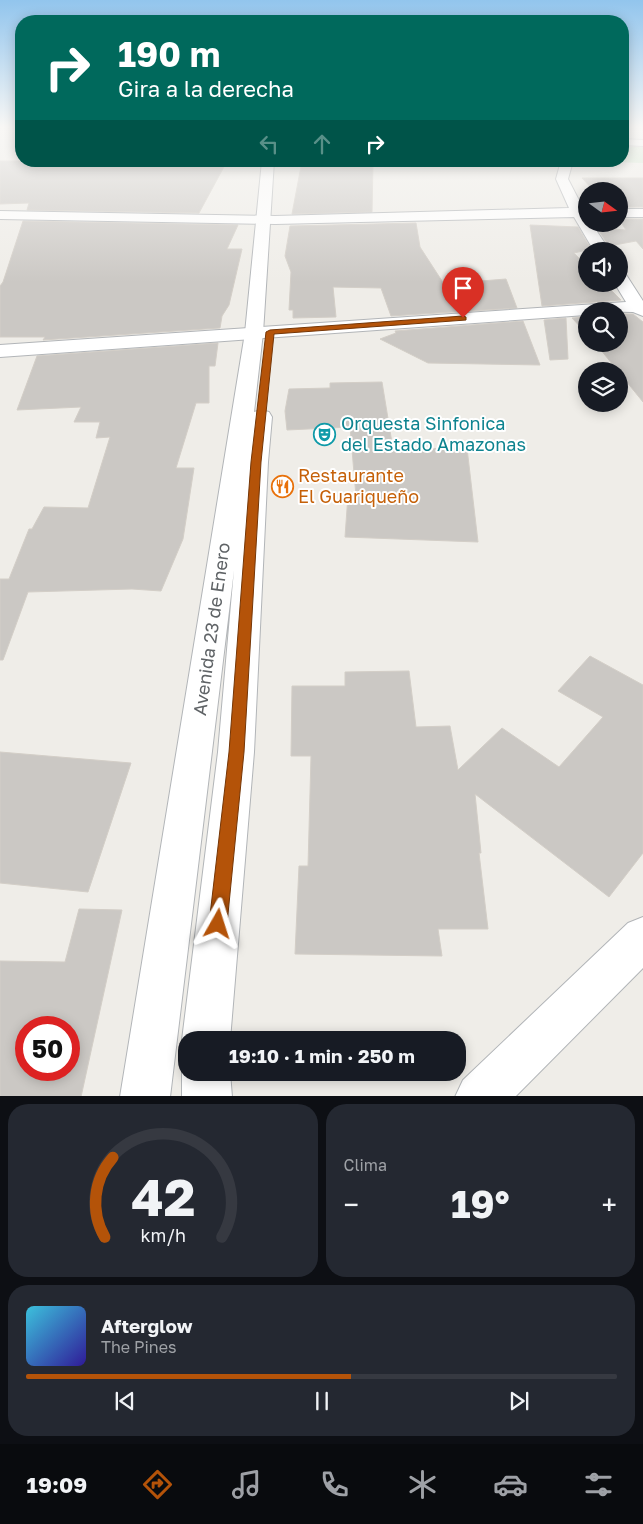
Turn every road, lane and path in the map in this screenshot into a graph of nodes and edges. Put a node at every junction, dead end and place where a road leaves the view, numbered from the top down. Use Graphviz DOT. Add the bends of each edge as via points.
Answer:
graph roads {
  1 [pos="268,179"];
  2 [pos="276,179"];
  3 [pos="563,179"];
  4 [pos="0,199"];
  5 [pos="578,205"];
  6 [pos="578,212"];
  7 [pos="628,213"];
  8 [pos="643,213"];
  9 [pos="2,215"];
  10 [pos="268,220"];
  11 [pos="0,232"];
  12 [pos="628,290"];
  13 [pos="641,308"];
  14 [pos="262,333"];
  15 [pos="0,351"];
  16 [pos="643,938"];
  17 [pos="207,1031"];
  18 [pos="206,1081"];
  19 [pos="145,1096"];
  20 [pos="207,1096"];
  21 [pos="480,1096"];
  1 -- 10 [label="main road, Avenida 23 de Enero"];
  2 -- 10 [label="main road, Avenida 23 de Enero"];
  3 -- 5 [label="main road"];
  4 -- 9 [label="main road"];
  6 -- 10 [label="main road"];
  7 -- 8 [label="main road"];
  9 -- 10 [label="main road"];
  9 -- 11 [label="main road"];
  10 -- 14 [label="main road, Avenida 23 de Enero"];
  12 -- 13 [label="main road"];
  13 -- 14 [label="main road"];
  14 -- 15 [label="main road"];
  14 -- 17 [label="main road, Avenida 23 de Enero" via="236,752"];
  14 -- 19 [label="main road, Avenida 23 de Enero"];
  16 -- 21 [label="main road"];
  18 -- 20 [label="main road"];
}
